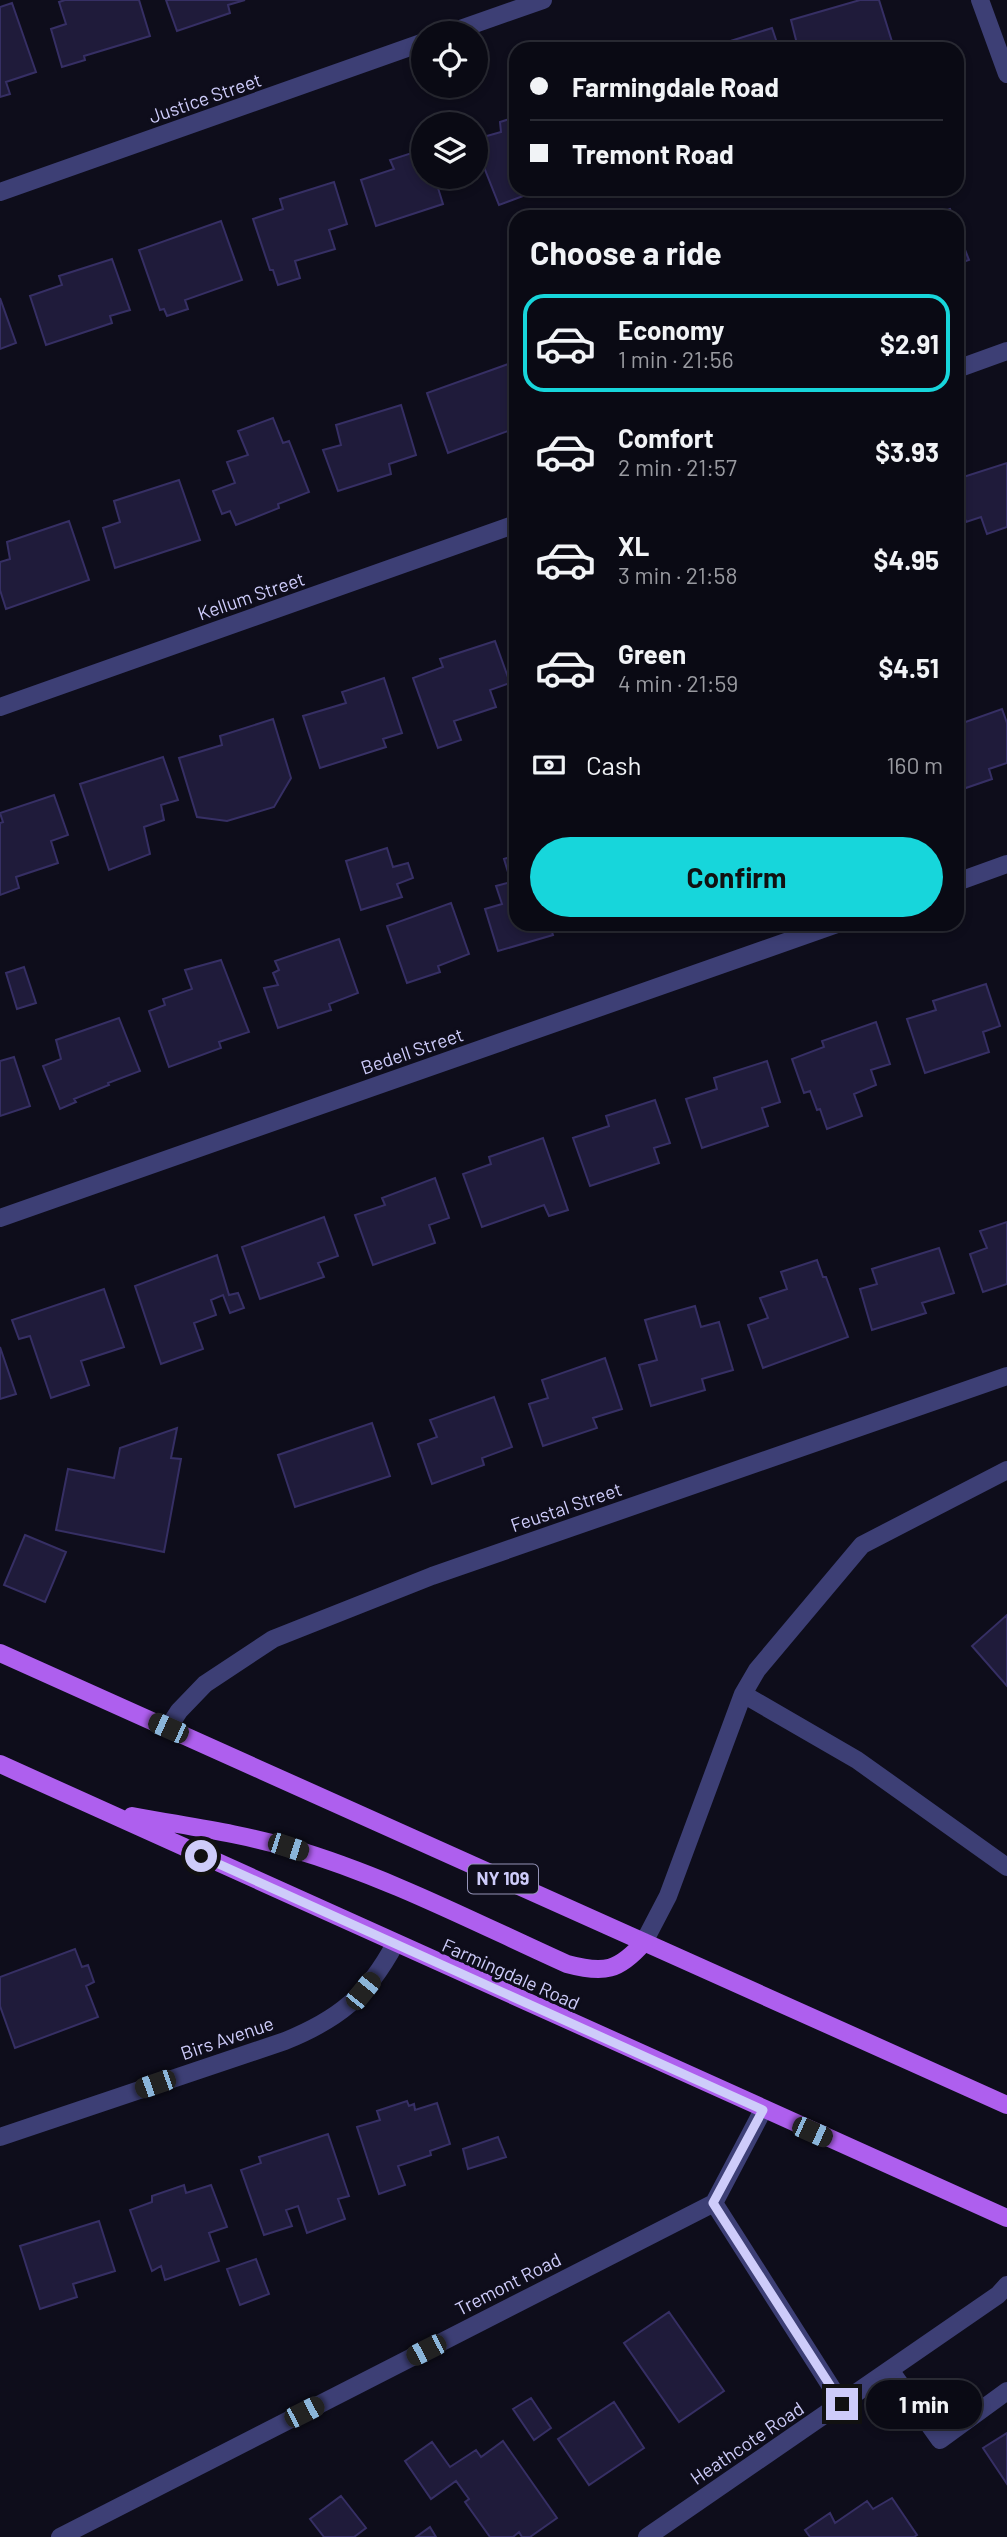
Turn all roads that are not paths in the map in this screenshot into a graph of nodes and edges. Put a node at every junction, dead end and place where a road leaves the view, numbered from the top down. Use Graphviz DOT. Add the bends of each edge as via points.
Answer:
graph roads {
  1 [pos="543,0"];
  2 [pos="980,0"];
  3 [pos="483,21"];
  4 [pos="411,47"];
  5 [pos="1007,74"];
  6 [pos="0,192"];
  7 [pos="1007,351"];
  8 [pos="964,366"];
  9 [pos="509,526"];
  10 [pos="0,707"];
  11 [pos="1007,864"];
  12 [pos="964,879"];
  13 [pos="817,931"];
  14 [pos="0,1218"];
  15 [pos="1007,1376"];
  16 [pos="1007,1470"];
  17 [pos="0,1653"];
  18 [pos="743,1694"];
  19 [pos="168,1728"];
  20 [pos="0,1764"];
  21 [pos="105,1811"];
  22 [pos="1007,1867"];
  23 [pos="644,1942"];
  24 [pos="395,1944"];
  25 [pos="1007,2105"];
  26 [pos="763,2110"];
  27 [pos="0,2137"];
  28 [pos="713,2203"];
  29 [pos="1007,2218"];
  30 [pos="1007,2286"];
  31 [pos="890,2370"];
  32 [pos="1007,2391"];
  33 [pos="842,2404"];
  34 [pos="60,2537"];
  35 [pos="647,2537"];
  1 -- 3 [label="street"];
  2 -- 5 [label="street"];
  4 -- 6 [label="street, Justice Street"];
  7 -- 8 [label="street"];
  9 -- 10 [label="street, Kellum Street"];
  11 -- 12 [label="street"];
  13 -- 14 [label="street, Bedell Street"];
  15 -- 19 [label="street, Feustal Street" via="432,1576 273,1639 205,1684"];
  16 -- 18 [label="street" via="862,1545 757,1670"];
  17 -- 19 [label="main road, NY 109"];
  18 -- 22 [label="street" via="857,1760"];
  18 -- 23 [label="street" via="668,1896"];
  19 -- 23 [label="main road, NY 109"];
  20 -- 21 [label="main road, Farmingdale Road"];
  21 -- 23 [label="main road" via="239,1836 328,1860 567,1965 613,1968"];
  21 -- 24 [label="main road, Farmingdale Road"];
  23 -- 25 [label="main road, NY 109"];
  24 -- 26 [label="main road, Farmingdale Road"];
  24 -- 27 [label="street, Birs Avenue" via="363,1991 324,2024"];
  26 -- 28 [label="street"];
  26 -- 29 [label="main road, Farmingdale Road"];
  28 -- 33 [label="street"];
  28 -- 34 [label="street, Tremont Road"];
  30 -- 31 [label="street, Heathcote Road"];
  31 -- 32 [label="street" via="940,2440"];
  31 -- 33 [label="street, Heathcote Road"];
  33 -- 35 [label="street, Heathcote Road"];
}
